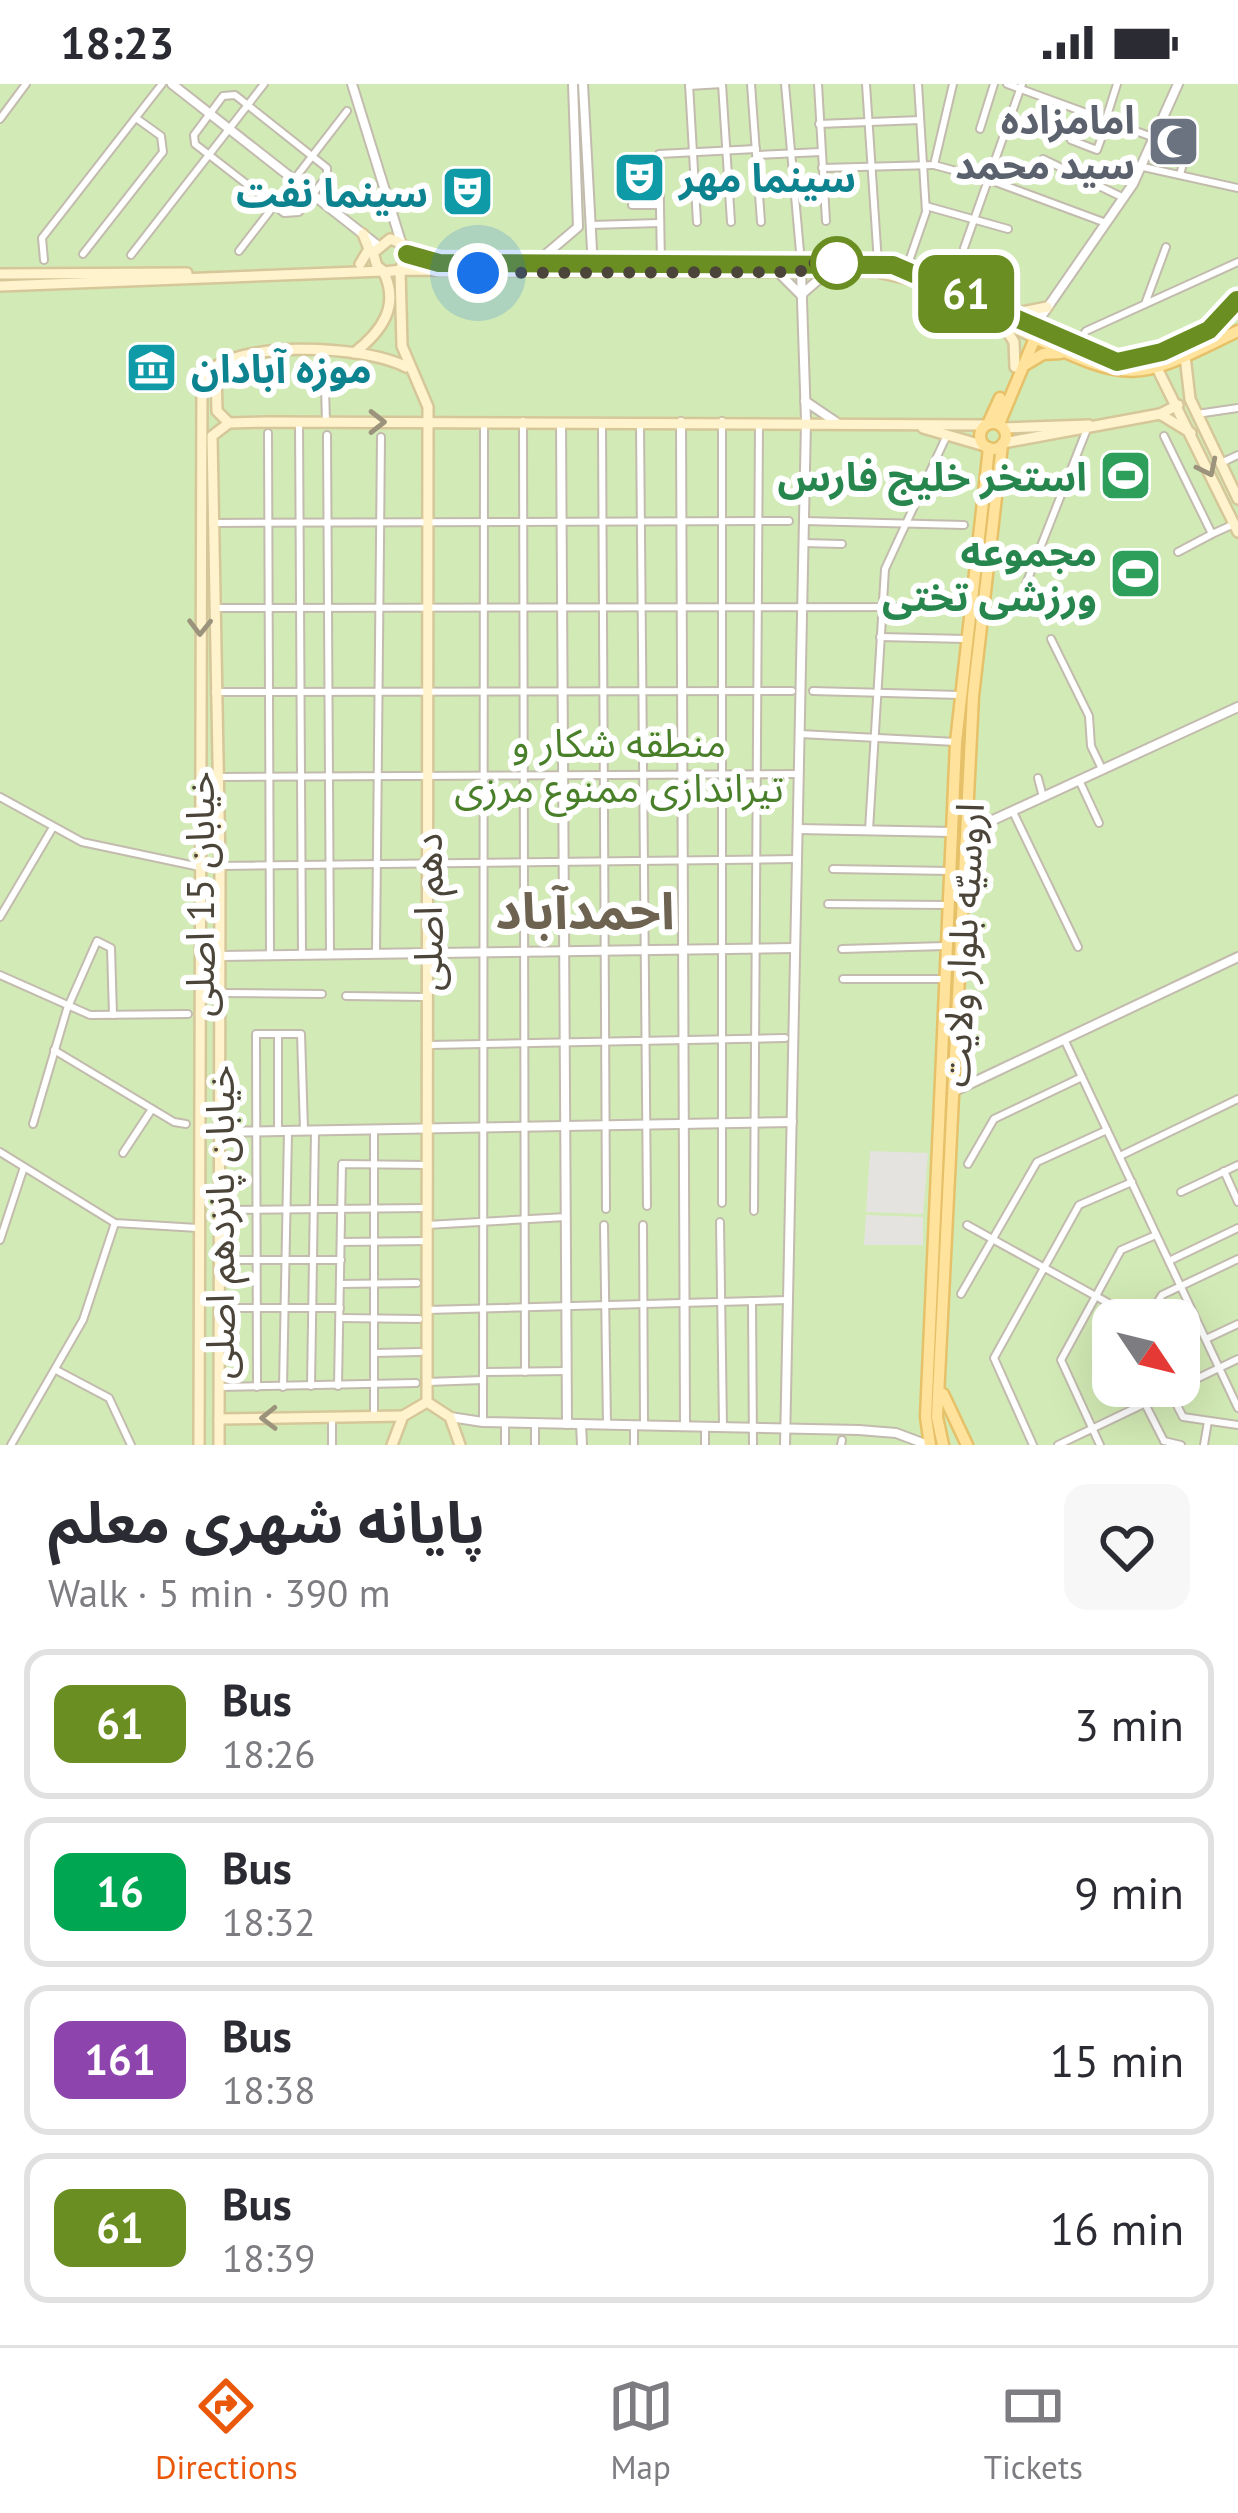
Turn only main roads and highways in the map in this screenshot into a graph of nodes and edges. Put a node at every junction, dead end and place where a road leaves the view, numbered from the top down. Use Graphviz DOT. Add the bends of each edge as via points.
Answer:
graph roads {
  1 [pos="363,234"];
  2 [pos="378,246"];
  3 [pos="407,254"];
  4 [pos="360,264"];
  5 [pos="593,268"];
  6 [pos="801,268"];
  7 [pos="400,270"];
  8 [pos="382,271"];
  9 [pos="0,274"];
  10 [pos="0,286"];
  11 [pos="1238,301"];
  12 [pos="1047,307"];
  13 [pos="1004,318"];
  14 [pos="1238,331"];
  15 [pos="1034,333"];
  16 [pos="1072,351"];
  17 [pos="1162,352"];
  18 [pos="354,353"];
  19 [pos="1185,356"];
  20 [pos="230,357"];
  21 [pos="406,367"];
  22 [pos="1018,368"];
  23 [pos="1158,370"];
  24 [pos="1178,405"];
  25 [pos="1160,414"];
  26 [pos="428,422"];
  27 [pos="225,425"];
  28 [pos="912,425"];
  29 [pos="994,425"];
  30 [pos="1088,425"];
  31 [pos="1191,433"];
  32 [pos="1003,444"];
  33 [pos="987,447"];
  34 [pos="1237,496"];
  35 [pos="1223,500"];
  36 [pos="1236,528"];
  37 [pos="967,695"];
  38 [pos="966,712"];
  39 [pos="216,747"];
  40 [pos="198,750"];
  41 [pos="961,832"];
  42 [pos="954,961"];
  43 [pos="951,984"];
  44 [pos="200,1067"];
  45 [pos="220,1068"];
  46 [pos="939,1293"];
  47 [pos="938,1315"];
  48 [pos="201,1351"];
  49 [pos="220,1351"];
  50 [pos="201,1381"];
  51 [pos="219,1385"];
  52 [pos="940,1386"];
  53 [pos="427,1402"];
  54 [pos="403,1416"];
  55 [pos="219,1419"];
  56 [pos="199,1445"];
  57 [pos="219,1445"];
  58 [pos="392,1445"];
  59 [pos="460,1445"];
  60 [pos="929,1445"];
  61 [pos="943,1445"];
  62 [pos="967,1445"];
  1 -- 4 [label="main road" via="369,249"];
  2 -- 3 [label="main road" via="401,242"];
  2 -- 4 [label="main road"];
  2 -- 8 [label="main road"];
  3 -- 5 [label="main road" via="439,263"];
  3 -- 7 [label="main road"];
  4 -- 9 [label="main road" via="344,271"];
  5 -- 6 [label="main road"];
  5 -- 6 [label="main road"];
  5 -- 7 [label="main road"];
  6 -- 13 [label="main road" via="904,276"];
  6 -- 13 [label="main road" via="907,267"];
  7 -- 8 [label="main road"];
  7 -- 21 [label="main road"];
  8 -- 10 [label="main road"];
  8 -- 18 [label="main road" via="387,318"];
  11 -- 17 [label="main road" via="1209,330"];
  12 -- 13 [label="main road"];
  13 -- 15 [label="main road"];
  13 -- 22 [label="main road"];
  14 -- 19 [label="main road"];
  15 -- 16 [label="main road"];
  15 -- 22 [label="main road"];
  16 -- 17 [label="main road" via="1117,362"];
  16 -- 22 [label="main road"];
  16 -- 23 [label="main road" via="1118,374"];
  17 -- 23 [label="main road"];
  18 -- 20 [label="main road"];
  18 -- 21 [label="main road"];
  19 -- 23 [label="main road"];
  19 -- 34 [label="main road" via="1184,379"];
  20 -- 27 [label="main road" via="216,369"];
  20 -- 40 [label="main road, خیابان 15 اصلی, one-way" via="209,369 201,389"];
  21 -- 26 [label="main road" via="425,394"];
  22 -- 29 [label="main road"];
  23 -- 24 [label="main road"];
  24 -- 25 [label="main road"];
  24 -- 31 [label="main road"];
  25 -- 30 [label="main road"];
  25 -- 31 [label="main road"];
  27 -- 26 [label="main road, one-way"];
  26 -- 28 [label="main road"];
  26 -- 53 [label="main road, دهم اصلی" via="421,1383"];
  27 -- 39 [label="main road, خیابان پانزدهم اصلی" via="212,436"];
  28 -- 29 [label="main road"];
  28 -- 33 [label="main road"];
  29 -- 30 [label="main road"];
  29 -- 32 [label="main road, اروسیّه بلوار ولایت"];
  29 -- 33 [label="main road, اروسیّه بلوار ولایت" via="980,435"];
  30 -- 32 [label="main road"];
  31 -- 35 [label="main road, one-way"];
  32 -- 33 [label="main road"];
  32 -- 37 [label="main road, اروسیّه بلوار ولایت"];
  33 -- 37 [label="main road, اروسیّه بلوار ولایت"];
  34 -- 35 [label="main road"];
  35 -- 36 [label="main road"];
  37 -- 38 [label="main road, اروسیّه بلوار ولایت"];
  38 -- 41 [label="main road, اروسیّه بلوار ولایت"];
  38 -- 41 [label="main road, اروسیّه بلوار ولایت" via="956,742"];
  39 -- 40 [label="main road"];
  39 -- 45 [label="main road, خیابان پانزدهم اصلی"];
  40 -- 44 [label="main road, خیابان 15 اصلی"];
  41 -- 42 [label="main road, اروسیّه بلوار ولایت"];
  41 -- 42 [label="main road, اروسیّه بلوار ولایت" via="950,904"];
  42 -- 43 [label="main road, اروسیّه بلوار ولایت"];
  43 -- 46 [label="main road, اروسیّه بلوار ولایت"];
  43 -- 46 [label="main road, اروسیّه بلوار ولایت" via="955,1091"];
  44 -- 45 [label="main road"];
  44 -- 48 [label="main road, خیابان 15 اصلی"];
  45 -- 49 [label="main road, خیابان پانزدهم اصلی"];
  46 -- 47 [label="main road, اروسیّه بلوار ولایت"];
  47 -- 52 [label="main road, اروسیّه بلوار ولایت"];
  47 -- 60 [label="main road, اروسیّه بلوار ولایت"];
  48 -- 49 [label="main road"];
  48 -- 50 [label="main road, خیابان 15 اصلی"];
  49 -- 51 [label="main road, خیابان پانزدهم اصلی"];
  50 -- 51 [label="main road"];
  50 -- 56 [label="main road, خیابان 15 اصلی"];
  51 -- 55 [label="main road, خیابان پانزدهم اصلی"];
  52 -- 61 [label="main road, اروسیّه بلوار ولایت"];
  52 -- 62 [label="main road"];
  53 -- 54 [label="main road"];
  53 -- 59 [label="main road" via="450,1417"];
  54 -- 55 [label="main road, one-way"];
  54 -- 58 [label="main road"];
  55 -- 57 [label="main road, خیابان پانزدهم اصلی"];
}
